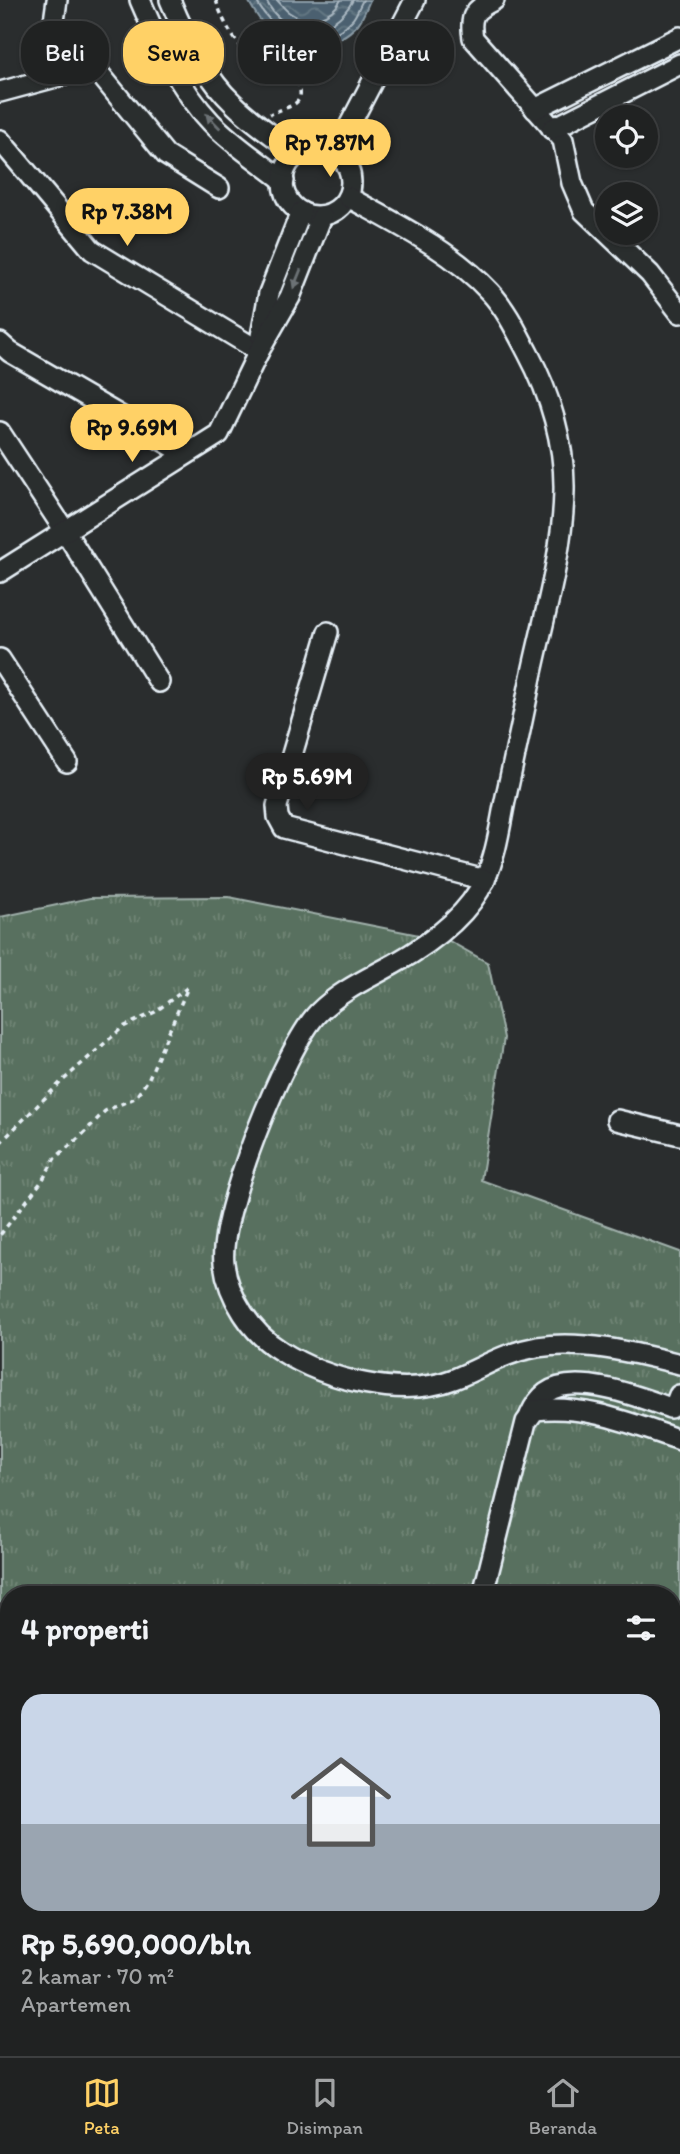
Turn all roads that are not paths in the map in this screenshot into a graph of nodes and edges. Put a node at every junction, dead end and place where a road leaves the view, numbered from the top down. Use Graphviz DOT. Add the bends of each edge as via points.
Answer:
graph roads {
  1 [pos="57,0"];
  2 [pos="140,0"];
  3 [pos="170,0"];
  4 [pos="415,0"];
  5 [pos="494,0"];
  6 [pos="54,21"];
  7 [pos="680,37"];
  8 [pos="680,64"];
  9 [pos="0,92"];
  10 [pos="535,109"];
  11 [pos="552,128"];
  12 [pos="0,140"];
  13 [pos="335,153"];
  14 [pos="298,154"];
  15 [pos="284,181"];
  16 [pos="219,188"];
  17 [pos="348,197"];
  18 [pos="301,212"];
  19 [pos="322,216"];
  20 [pos="680,313"];
  21 [pos="0,343"];
  22 [pos="259,351"];
  23 [pos="0,432"];
  24 [pos="186,454"];
  25 [pos="65,531"];
  26 [pos="0,572"];
  27 [pos="328,632"];
  28 [pos="0,659"];
  29 [pos="159,682"];
  30 [pos="67,762"];
  31 [pos="485,880"];
  32 [pos="617,1120"];
  33 [pos="680,1135"];
  34 [pos="680,1364"];
  35 [pos="679,1395"];
  36 [pos="526,1422"];
  37 [pos="680,1440"];
  38 [pos="485,1586"];
  1 -- 6 [label="street"];
  15 -- 2 [label="street, one-way" via="211,122 181,81"];
  3 -- 14 [label="street" via="204,66 231,102"];
  4 -- 13 [label="street"];
  5 -- 10 [label="street" via="477,9 470,24 473,38"];
  7 -- 10 [label="street"];
  8 -- 11 [label="street"];
  9 -- 16 [label="street" via="82,71 99,73 166,155"];
  10 -- 11 [label="street"];
  11 -- 20 [label="street" via="563,140 572,183 584,211 650,274"];
  12 -- 22 [label="street" via="92,250"];
  13 -- 14 [label="street" via="316,148"];
  13 -- 17 [label="street" via="350,173"];
  14 -- 15 [label="street" via="285,170"];
  15 -- 18 [label="street" via="288,198"];
  17 -- 19 [label="street"];
  17 -- 31 [label="street" via="424,240 491,293 541,378 557,430 564,488 559,547"];
  18 -- 19 [label="street"];
  18 -- 22 [label="street" via="269,293"];
  19 -- 22 [label="street, one-way" via="290,297"];
  21 -- 24 [label="street"];
  22 -- 24 [label="street" via="219,434"];
  23 -- 25 [label="street"];
  24 -- 25 [label="street"];
  25 -- 26 [label="street"];
  25 -- 29 [label="street"];
  27 -- 31 [label="street" via="276,806 284,828"];
  28 -- 30 [label="street"];
  31 -- 34 [label="street" via="440,934 343,991 316,1014 293,1049 242,1175 226,1234 224,1262 233,1295 252,1325 277,1350 314,1369 377,1385 415,1388 451,1380 503,1355 541,1346 587,1346"];
  32 -- 33 [label="street"];
  35 -- 36 [label="street" via="670,1408 630,1394 567,1385 548,1391"];
  36 -- 37 [label="street" via="535,1410 574,1409"];
  36 -- 38 [label="street"];
}
